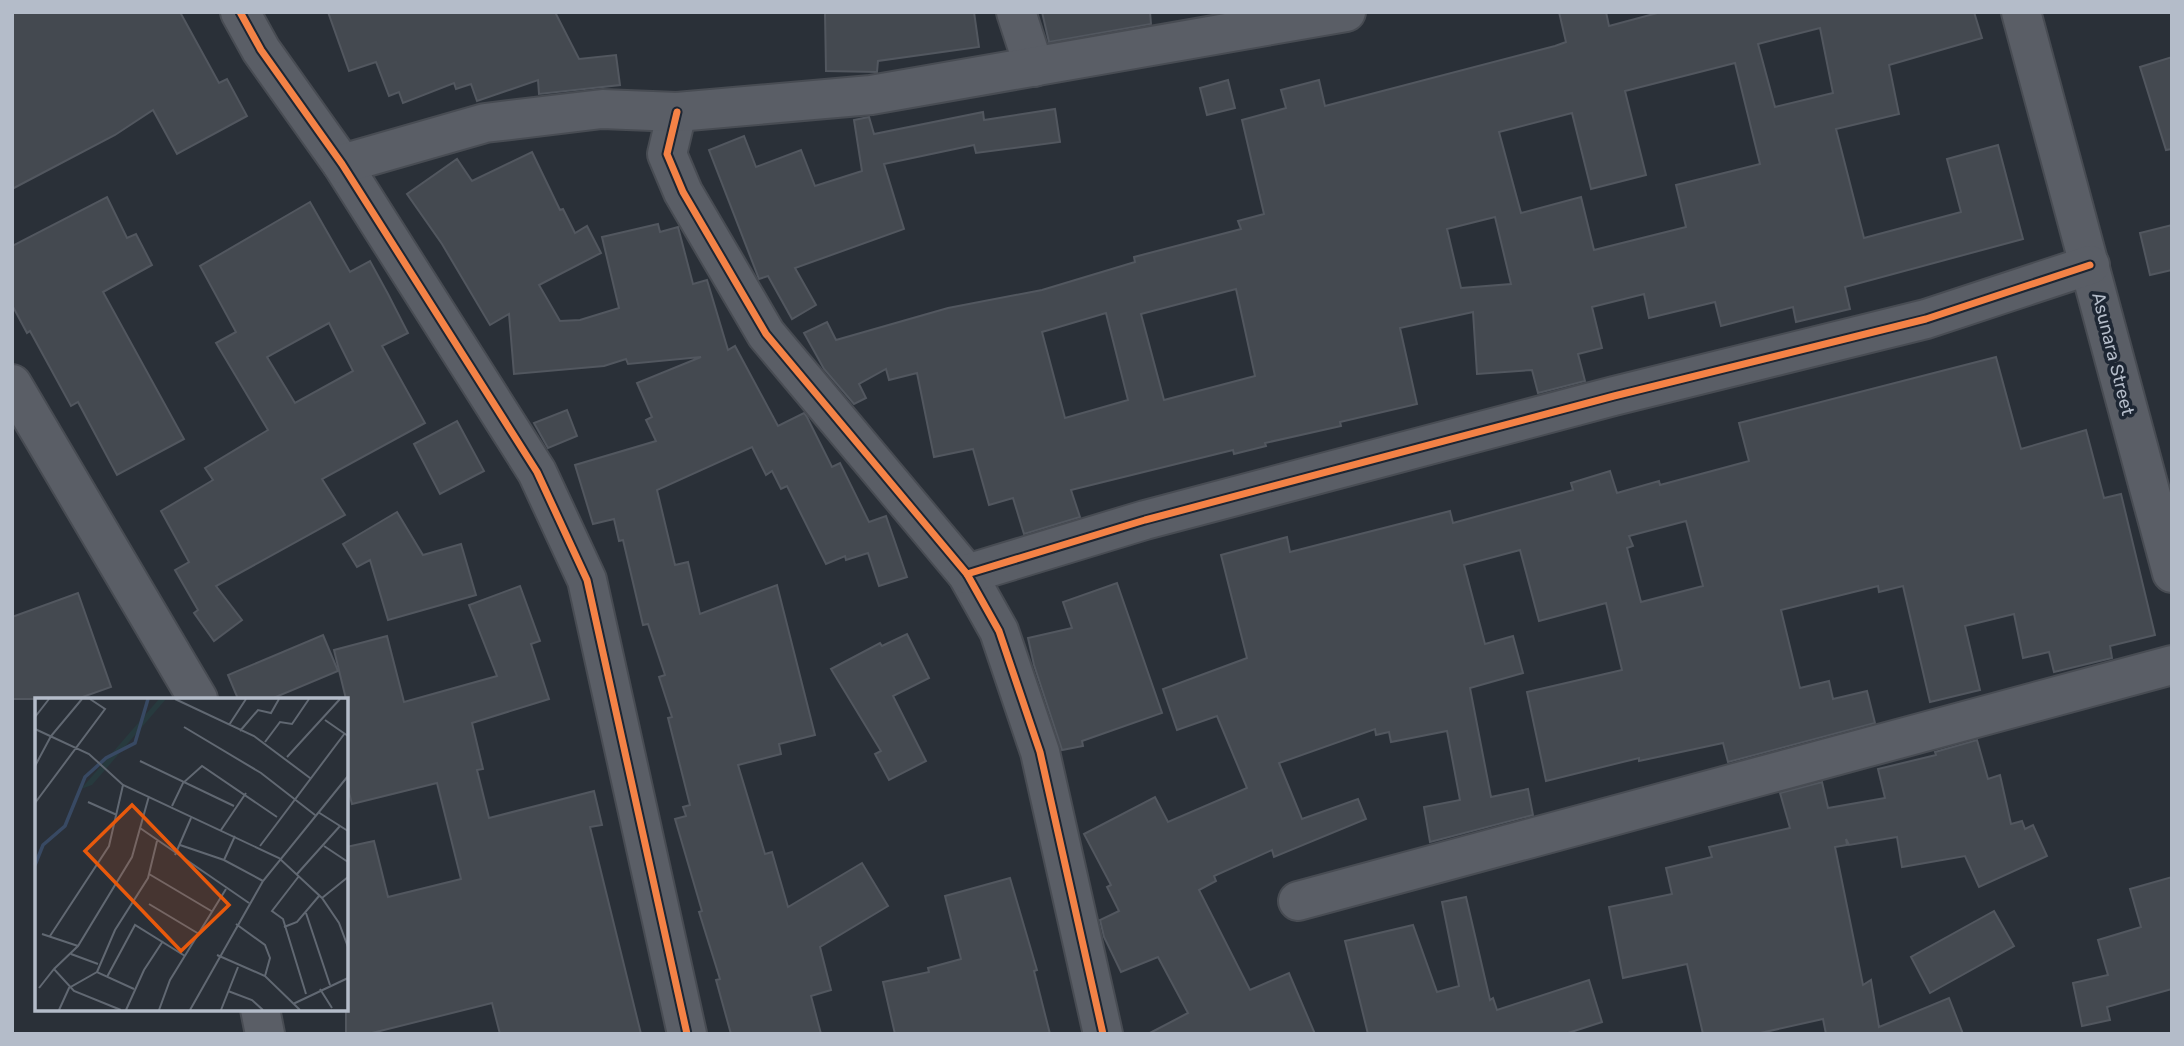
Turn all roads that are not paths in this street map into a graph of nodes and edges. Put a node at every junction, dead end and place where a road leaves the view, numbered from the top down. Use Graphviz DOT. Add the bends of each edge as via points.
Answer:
graph roads {
  1 [pos="240,12"];
  2 [pos="1016,12"];
  3 [pos="1346,12"];
  4 [pos="2021,12"];
  5 [pos="1034,67"];
  6 [pos="677,112"];
  7 [pos="342,164"];
  8 [pos="2090,265"];
  9 [pos="12,383"];
  10 [pos="2172,573"];
  11 [pos="967,574"];
  12 [pos="2172,665"];
  13 [pos="197,698"];
  14 [pos="1298,901"];
  15 [pos="260,1011"];
  16 [pos="265,1034"];
  17 [pos="687,1034"];
  18 [pos="1103,1034"];
  1 -- 7 [label="street" via="261,50"];
  2 -- 5 [label="street"];
  3 -- 5 [label="street"];
  4 -- 8 [label="street, Asunara Street"];
  5 -- 6 [label="street" via="871,94"];
  6 -- 7 [label="street" via="603,109 485,123"];
  6 -- 11 [label="street" via="667,154 683,192 766,334"];
  7 -- 17 [label="street" via="537,472 587,580"];
  8 -- 10 [label="street, Asunara Street"];
  8 -- 11 [label="street" via="1926,319 1158,517"];
  9 -- 13 [label="street"];
  11 -- 18 [label="street" via="999,631 1040,752"];
  12 -- 14 [label="street"];
  15 -- 16 [label="street"];
}
